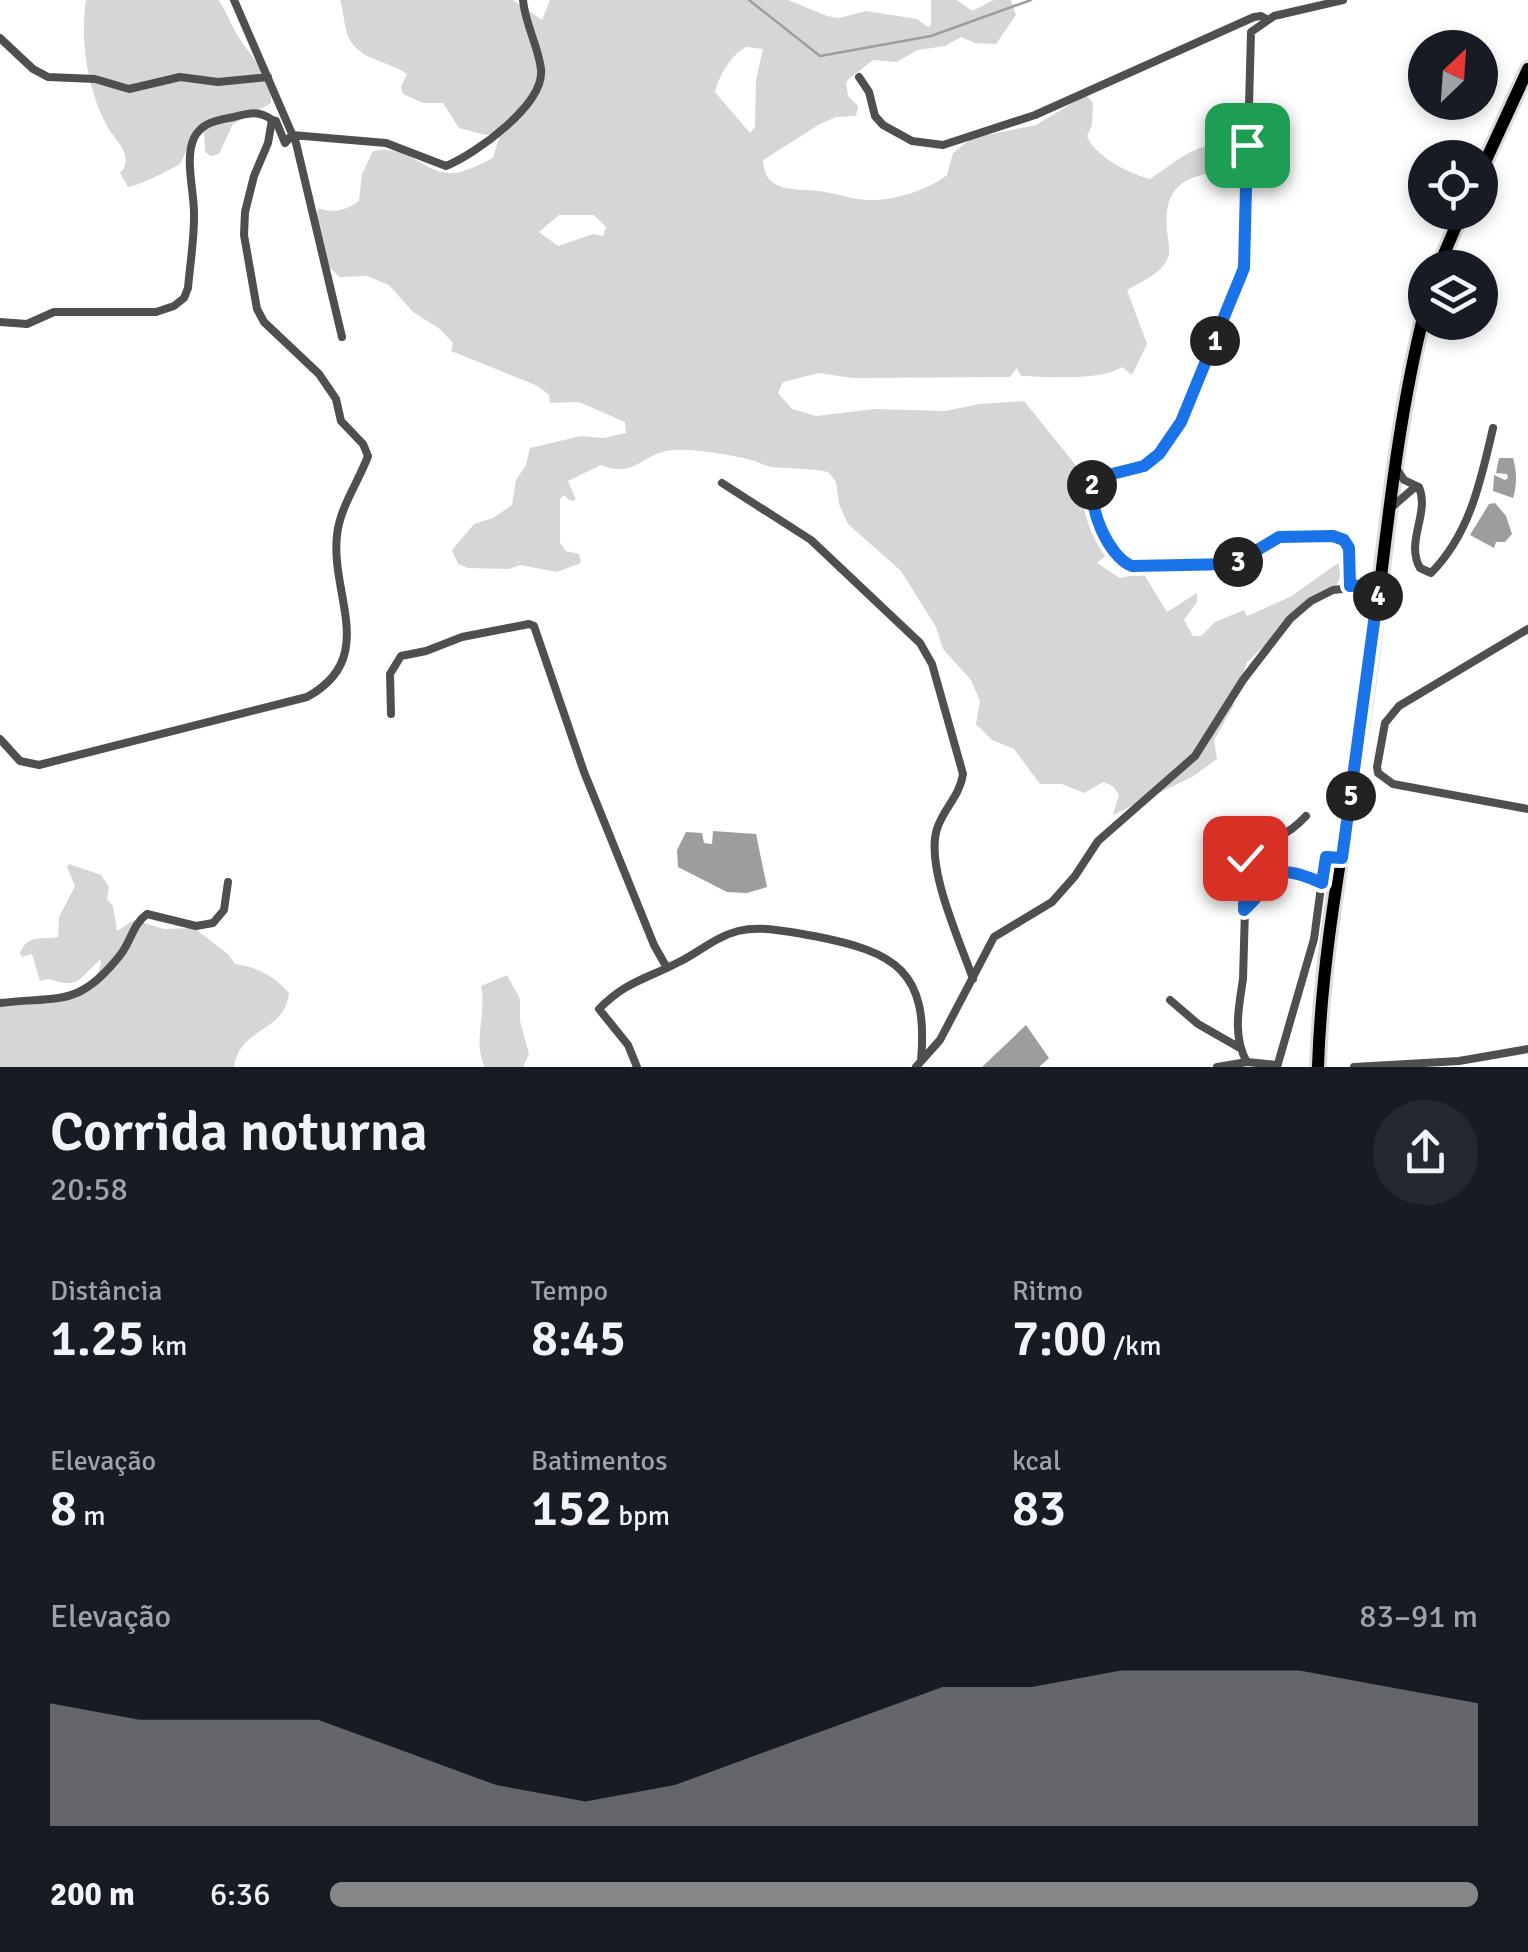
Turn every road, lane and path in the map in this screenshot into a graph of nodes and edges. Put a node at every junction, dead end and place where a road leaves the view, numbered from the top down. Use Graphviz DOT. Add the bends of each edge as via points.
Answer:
graph roads {
  1 [pos="234,0"];
  2 [pos="1343,0"];
  3 [pos="523,3"];
  4 [pos="1266,19"];
  5 [pos="0,38"];
  6 [pos="1528,70"];
  7 [pos="268,76"];
  8 [pos="859,77"];
  9 [pos="272,120"];
  10 [pos="292,135"];
  11 [pos="1495,140"];
  12 [pos="0,322"];
  13 [pos="342,336"];
  14 [pos="1418,340"];
  15 [pos="1493,428"];
  16 [pos="1396,468"];
  17 [pos="722,483"];
  18 [pos="1415,488"];
  19 [pos="1390,508"];
  20 [pos="1379,585"];
  21 [pos="1350,586"];
  22 [pos="1525,630"];
  23 [pos="1528,642"];
  24 [pos="390,714"];
  25 [pos="0,739"];
  26 [pos="1357,760"];
  27 [pos="1377,762"];
  28 [pos="1528,809"];
  29 [pos="1306,816"];
  30 [pos="1342,858"];
  31 [pos="228,882"];
  32 [pos="1322,883"];
  33 [pos="1244,910"];
  34 [pos="667,968"];
  35 [pos="972,979"];
  36 [pos="1170,1000"];
  37 [pos="0,1003"];
  38 [pos="1240,1048"];
  39 [pos="1528,1049"];
  40 [pos="1247,1062"];
  41 [pos="919,1064"];
  42 [pos="1459,1064"];
  43 [pos="1277,1066"];
  44 [pos="637,1067"];
  45 [pos="1217,1067"];
  46 [pos="1318,1067"];
  47 [pos="1354,1067"];
  1 -- 7 [label="street"];
  2 -- 4 [label="street"];
  3 -- 10 [label="street" via="540,86 505,126 454,162 438,165 386,143"];
  4 -- 8 [label="street" via="1254,17 1035,115 944,145 912,141 883,125"];
  4 -- 21 [label="street" via="1250,38 1240,283 1172,438 1144,466 1100,477 1091,492 1109,547 1132,566 1234,564 1279,537 1333,536 1349,548"];
  5 -- 7 [label="street" via="48,77 129,89 180,77 218,82"];
  6 -- 11 [label="main road"];
  7 -- 10 [label="street"];
  9 -- 10 [label="street" via="285,142"];
  9 -- 12 [label="street" via="245,114 215,121 195,135 188,288 174,306 156,312 54,312 27,324"];
  9 -- 25 [label="street" via="245,212 257,309 319,374 336,399 341,422 368,456 336,540 347,618 338,673 308,697 39,764 20,762"];
  10 -- 13 [label="street"];
  14 -- 16 [label="main road"];
  15 -- 18 [label="street" via="1476,501 1428,574 1415,559 1424,502"];
  16 -- 18 [label="street"];
  16 -- 19 [label="main road"];
  17 -- 35 [label="street" via="811,540 920,643 932,664 963,774 938,827 935,856"];
  18 -- 19 [label="street"];
  19 -- 20 [label="main road"];
  20 -- 21 [label="street"];
  20 -- 26 [label="main road"];
  21 -- 35 [label="street" via="1321,595 1290,618 1195,756 1098,841 1052,902 994,937"];
  22 -- 23 [label="street"];
  22 -- 27 [label="street" via="1399,706 1385,723"];
  24 -- 34 [label="street" via="390,674 401,656 462,637 534,626 584,772"];
  26 -- 27 [label="street"];
  26 -- 30 [label="main road"];
  27 -- 28 [label="street" via="1378,773 1394,784"];
  29 -- 33 [label="street" via="1280,838 1248,837"];
  30 -- 32 [label="street" via="1326,857"];
  30 -- 46 [label="main road"];
  31 -- 37 [label="street" via="224,910 214,924 147,914 108,969 70,998"];
  32 -- 33 [label="street" via="1285,870"];
  32 -- 43 [label="street" via="1314,938"];
  33 -- 38 [label="street"];
  34 -- 41 [label="street" via="719,938 759,928 892,960 919,1003"];
  34 -- 44 [label="street" via="622,988 600,1010"];
  35 -- 41 [label="street" via="940,1040"];
  36 -- 38 [label="street"];
  38 -- 40 [label="street"];
  39 -- 42 [label="street"];
  40 -- 43 [label="street"];
  40 -- 45 [label="street"];
  42 -- 47 [label="street"];
}
